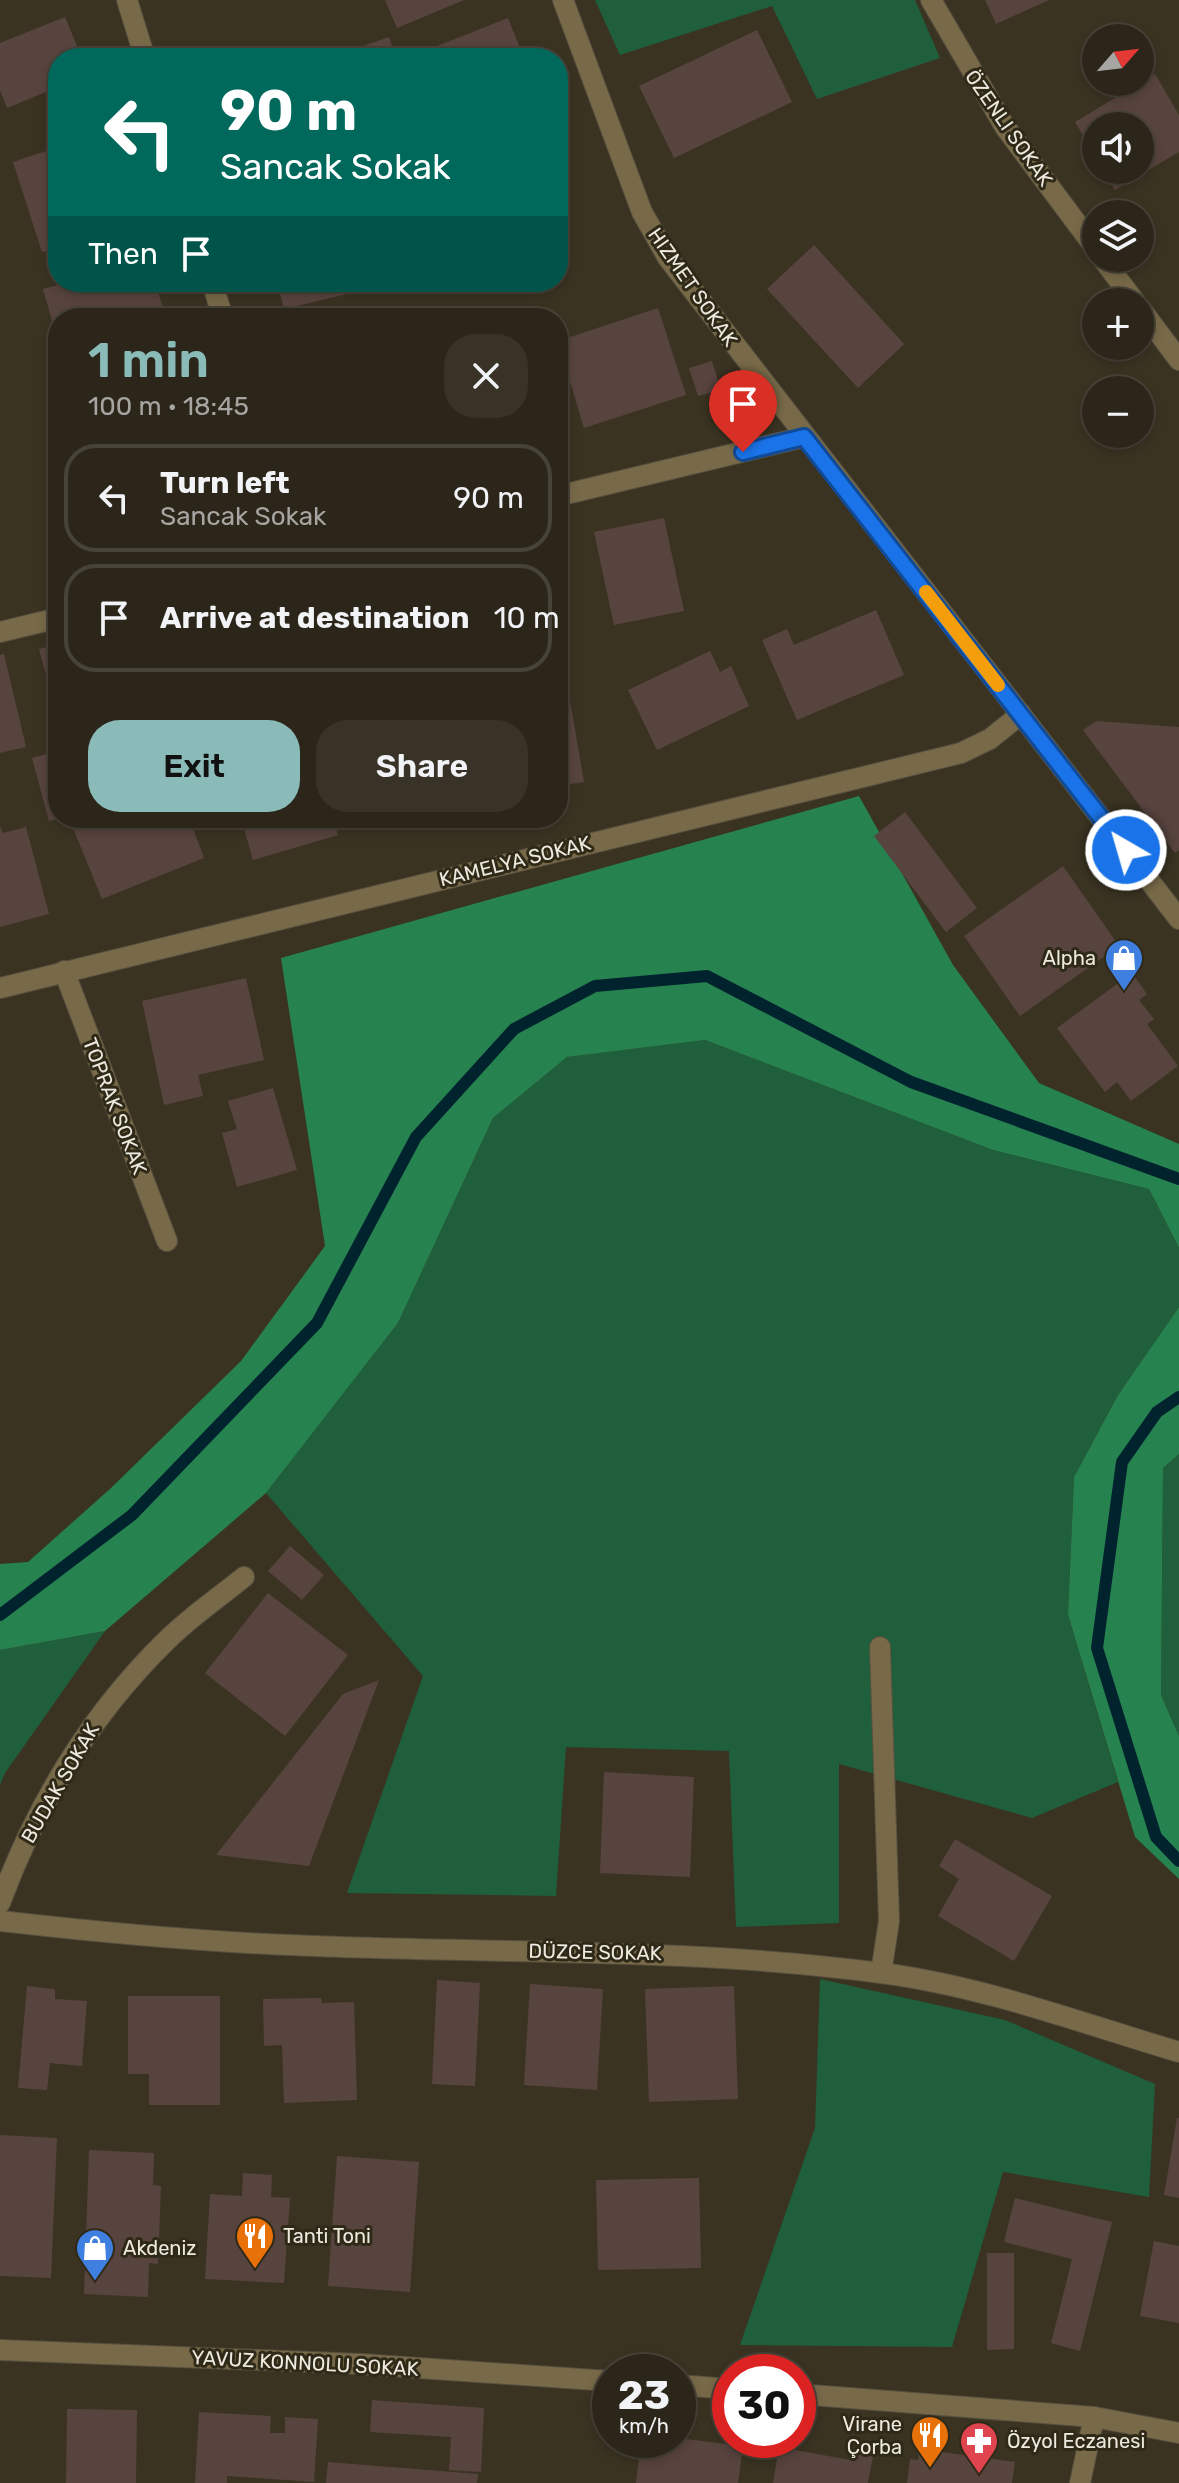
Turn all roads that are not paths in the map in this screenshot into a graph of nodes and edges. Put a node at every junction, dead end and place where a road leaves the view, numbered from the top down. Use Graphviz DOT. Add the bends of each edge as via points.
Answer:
graph roads {
  1 [pos="127,0"];
  2 [pos="563,0"];
  3 [pos="931,0"];
  4 [pos="142,48"];
  5 [pos="1082,230"];
  6 [pos="1154,327"];
  7 [pos="1179,360"];
  8 [pos="804,437"];
  9 [pos="568,494"];
  10 [pos="48,620"];
  11 [pos="0,632"];
  12 [pos="1021,714"];
  13 [pos="1179,919"];
  14 [pos="64,971"];
  15 [pos="0,988"];
  16 [pos="167,1241"];
  17 [pos="244,1577"];
  18 [pos="880,1647"];
  19 [pos="0,1903"];
  20 [pos="0,1921"];
  21 [pos="881,1973"];
  22 [pos="1179,2052"];
  23 [pos="0,2350"];
  24 [pos="592,2380"];
  25 [pos="816,2395"];
  26 [pos="1094,2417"];
  27 [pos="1179,2433"];
  28 [pos="1080,2483"];
  1 -- 4 [label="street"];
  2 -- 8 [label="street, HIZMET SOKAK" via="654,236"];
  3 -- 5 [label="street, ÖZENLI SOKAK" via="998,117"];
  6 -- 7 [label="street"];
  8 -- 9 [label="street"];
  8 -- 12 [label="street, HIZMET SOKAK"];
  10 -- 11 [label="street"];
  12 -- 13 [label="street, HIZMET SOKAK"];
  12 -- 14 [label="street, KAMELYA SOKAK" via="990,739 961,753"];
  14 -- 15 [label="street, KAMELYA SOKAK"];
  14 -- 16 [label="street, TOPRAK SOKAK"];
  17 -- 19 [label="street, BUDAK SOKAK" via="170,1637 92,1724 42,1808"];
  18 -- 21 [label="street" via="889,1921"];
  20 -- 21 [label="street, DÜZCE SOKAK" via="144,1937 678,1954"];
  21 -- 22 [label="street, DÜZCE SOKAK" via="956,1986"];
  23 -- 24 [label="street, YAVUZ KONNOLU SOKAK" via="361,2364"];
  25 -- 26 [label="street"];
  26 -- 27 [label="street"];
  26 -- 28 [label="street"];
}
